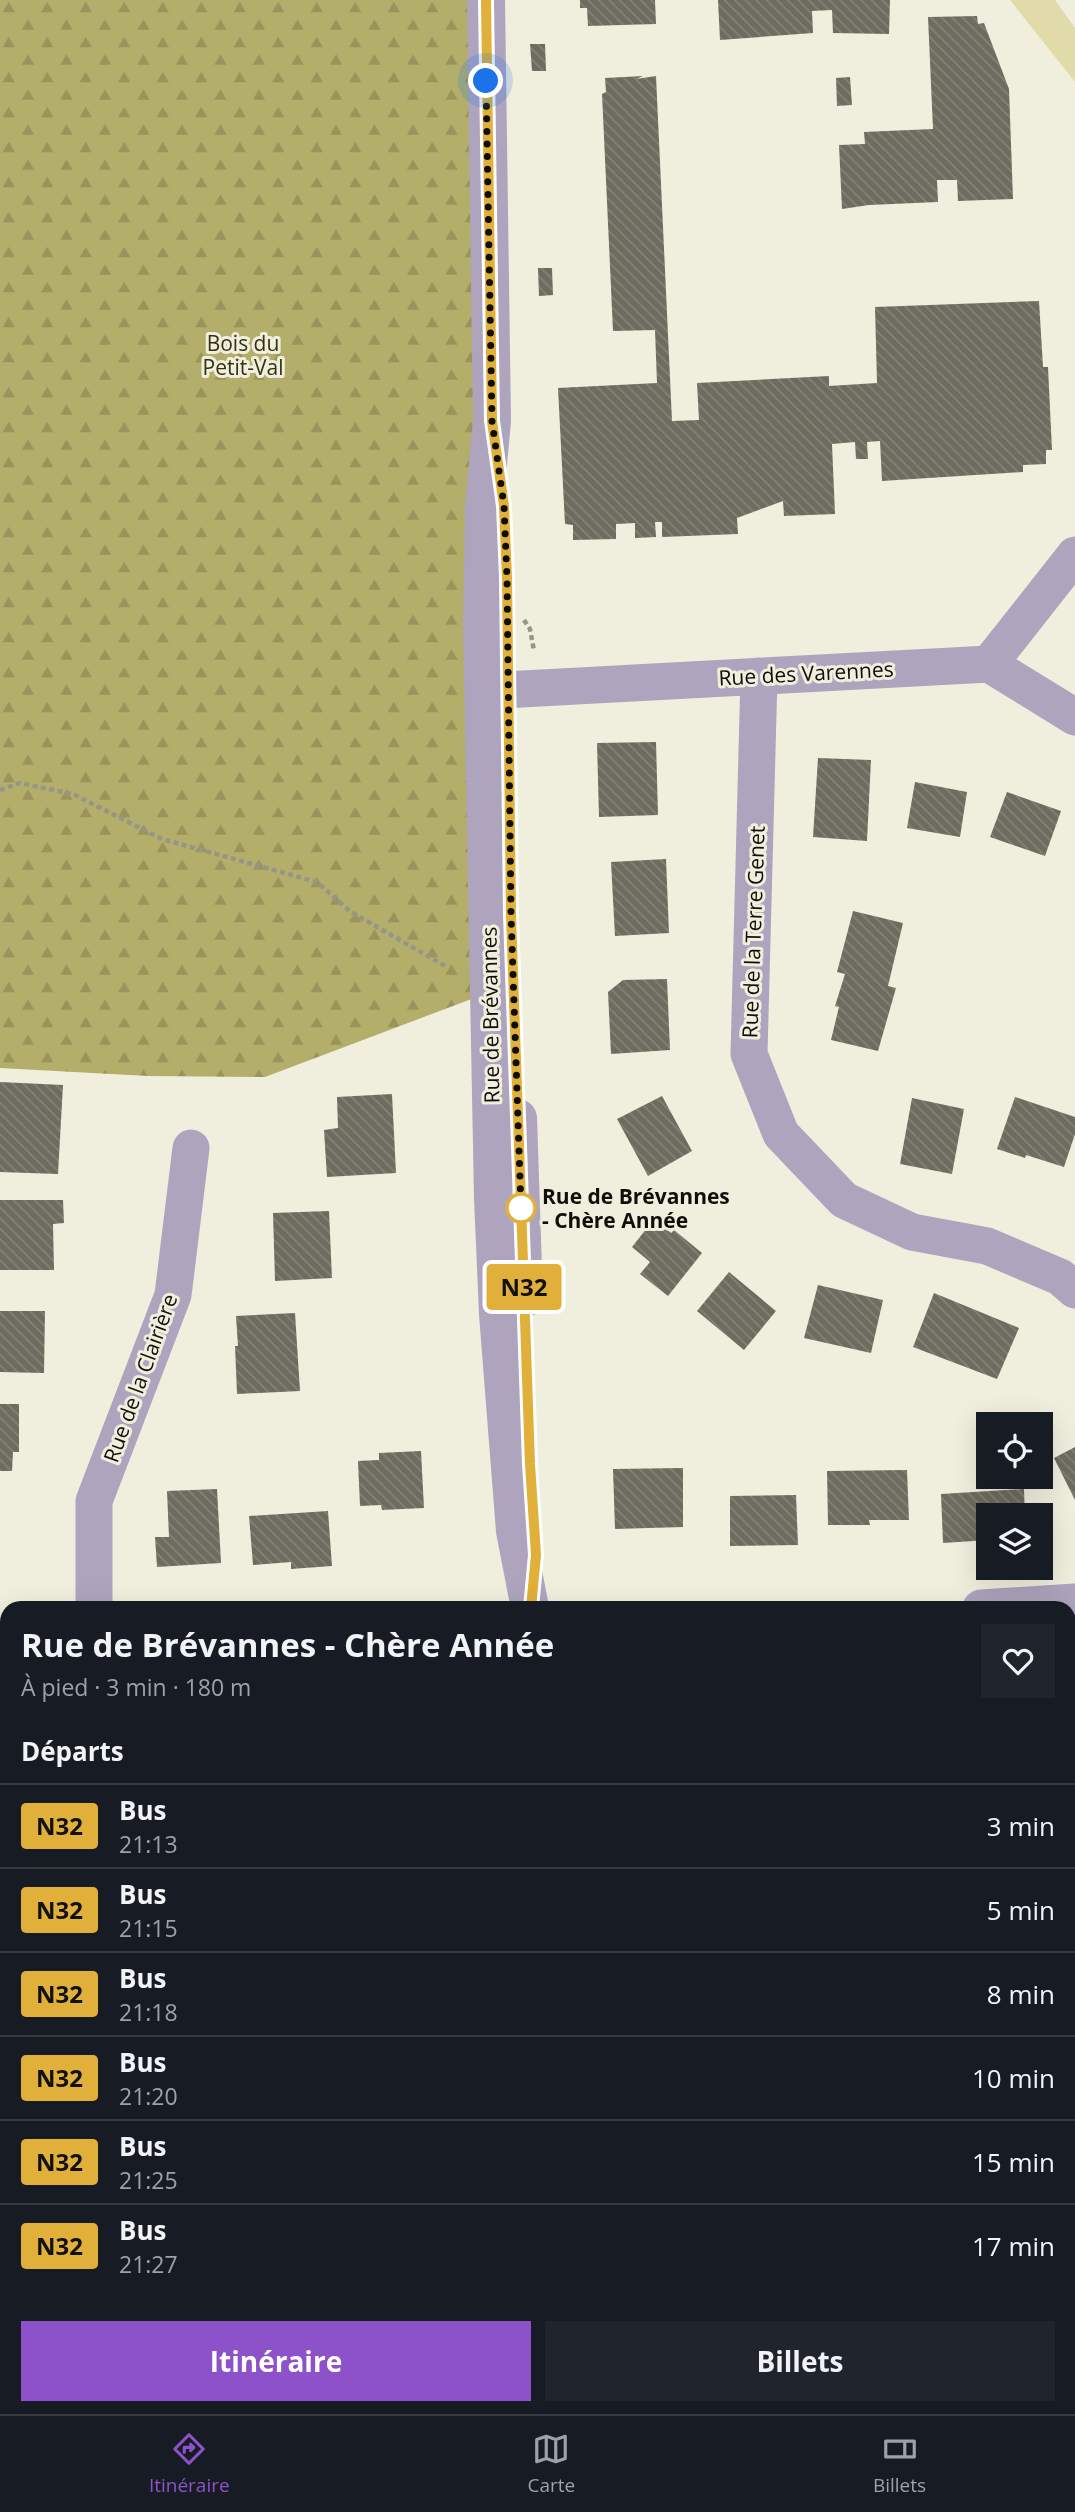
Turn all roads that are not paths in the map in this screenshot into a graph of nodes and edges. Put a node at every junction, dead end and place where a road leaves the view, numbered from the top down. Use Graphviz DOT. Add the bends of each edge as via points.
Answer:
graph roads {
  1 [pos="486,0"];
  2 [pos="1075,555"];
  3 [pos="989,664"];
  4 [pos="759,676"];
  5 [pos="497,690"];
  6 [pos="1075,717"];
  7 [pos="191,1148"];
  8 [pos="1075,1290"];
  9 [pos="94,1601"];
  10 [pos="529,1601"];
  11 [pos="531,1601"];
  1 -- 5 [label="street, Rue de Brévannes" via="492,421 484,506 482,626"];
  2 -- 3 [label="street"];
  3 -- 4 [label="street, Rue des Varennes"];
  3 -- 6 [label="street"];
  4 -- 5 [label="street, Rue des Varennes"];
  4 -- 8 [label="street, Rue de la Terre Genet" via="749,1054 781,1134 844,1200 912,1231 987,1246 1060,1277"];
  5 -- 10 [label="street, Rue de Brévannes" via="490,992 493,1185 514,1531"];
  5 -- 11 [label="street, Rue de Brévannes" via="536,1555"];
  7 -- 9 [label="street, Rue de la Clairière" via="173,1295 94,1501"];
}
